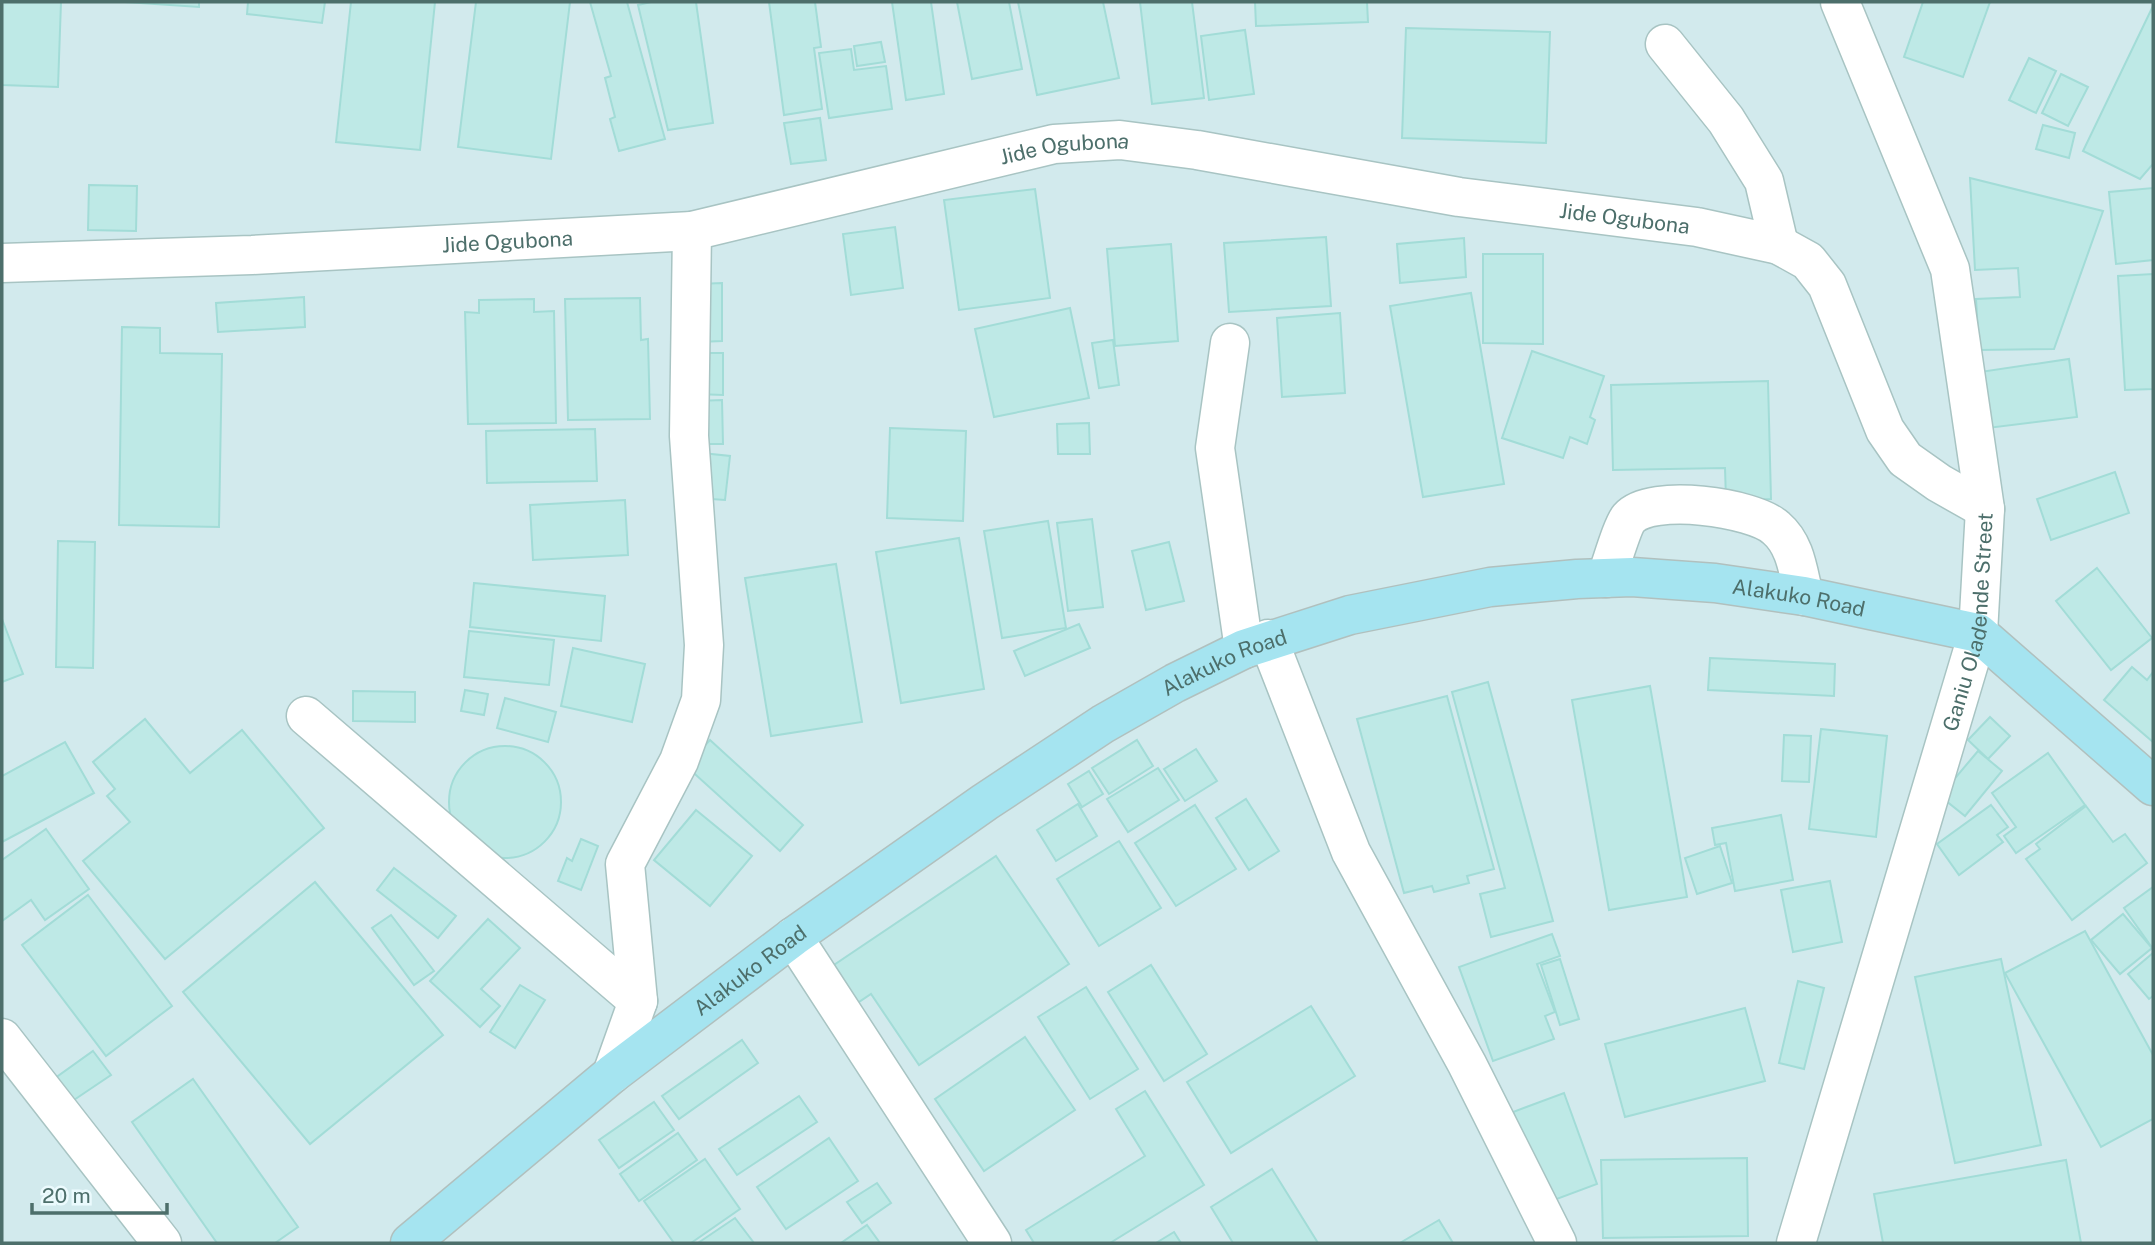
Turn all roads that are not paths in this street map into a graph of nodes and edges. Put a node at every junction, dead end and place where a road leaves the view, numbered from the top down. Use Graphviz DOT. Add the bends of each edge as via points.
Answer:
graph roads {
  1 [pos="1840,2"];
  2 [pos="1665,44"];
  3 [pos="692,231"];
  4 [pos="1779,245"];
  5 [pos="2,263"];
  6 [pos="1230,343"];
  7 [pos="1985,509"];
  8 [pos="1606,578"];
  9 [pos="1804,596"];
  10 [pos="1978,633"];
  11 [pos="1256,644"];
  12 [pos="306,716"];
  13 [pos="2153,786"];
  14 [pos="793,937"];
  15 [pos="638,1001"];
  16 [pos="2,1038"];
  17 [pos="612,1074"];
  18 [pos="162,1243"];
  19 [pos="410,1243"];
  20 [pos="992,1243"];
  21 [pos="1557,1243"];
  22 [pos="1796,1243"];
  1 -- 7 [label="street, Ganiu Oladende Street" via="1950,269"];
  2 -- 4 [label="street" via="1726,120 1764,181"];
  3 -- 4 [label="street, Jide Ogubona" via="1054,144 1120,140 1459,197 1697,227"];
  3 -- 5 [label="street, Jide Ogubona" via="252,255"];
  3 -- 15 [label="street" via="689,436 704,645 701,700 680,761 625,864"];
  4 -- 7 [label="street, Jide Ogubona" via="1808,261 1827,285 1885,430 1905,458"];
  6 -- 11 [label="street" via="1215,448"];
  7 -- 10 [label="street, Ganiu Oladende Street"];
  8 -- 9 [label="main road, Alakuko Road" via="1715,583"];
  8 -- 9 [label="street" via="1628,518 1649,505 1697,504 1775,527 1792,548"];
  8 -- 11 [label="main road, Alakuko Road" via="1490,587 1350,615"];
  9 -- 10 [label="main road, Alakuko Road"];
  10 -- 13 [label="main road, Alakuko Road"];
  10 -- 22 [label="street, Ganiu Oladende Street"];
  11 -- 14 [label="main road, Alakuko Road" via="1102,724"];
  11 -- 21 [label="street" via="1351,852 1467,1064"];
  12 -- 15 [label="street"];
  14 -- 17 [label="main road, Alakuko Road"];
  14 -- 20 [label="street"];
  15 -- 17 [label="street"];
  16 -- 18 [label="street"];
  17 -- 19 [label="main road, Alakuko Road"];
}
